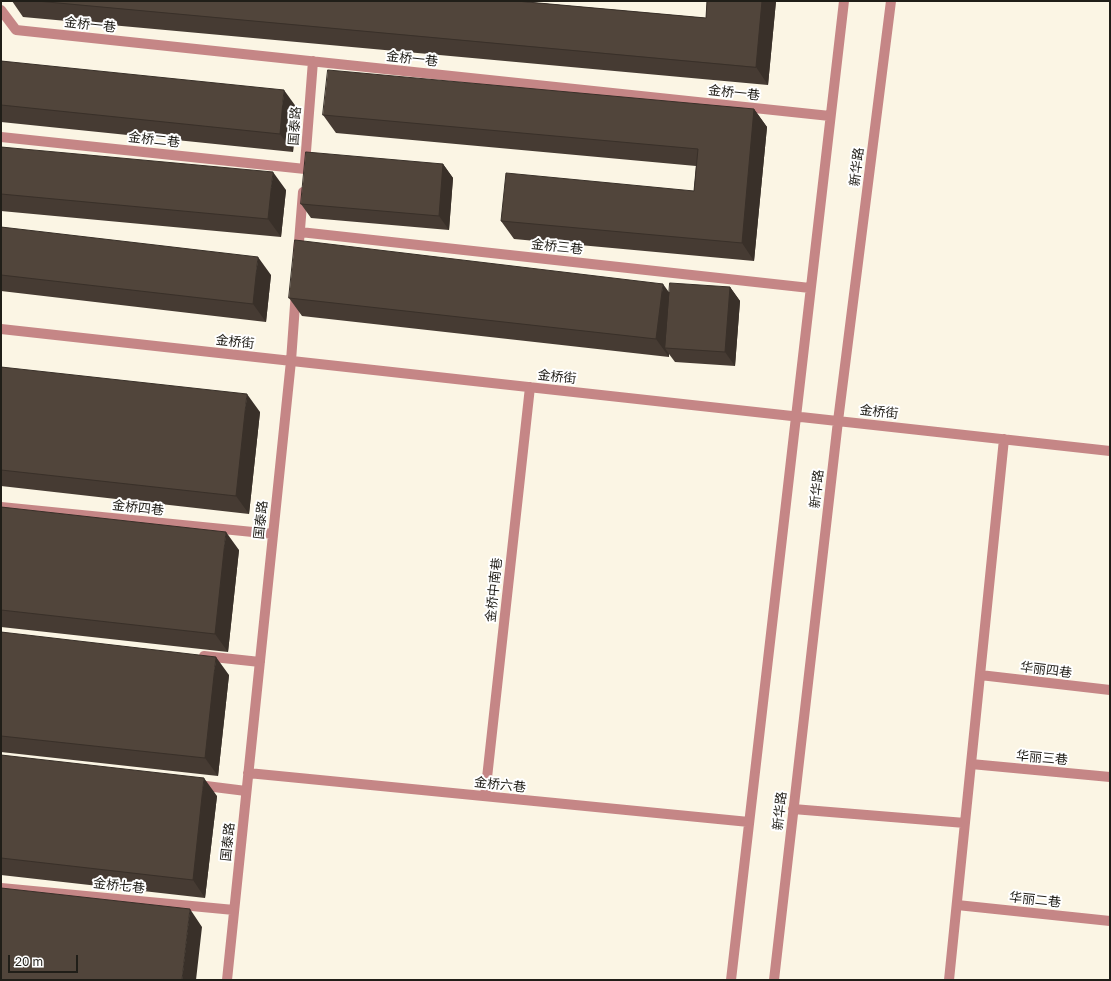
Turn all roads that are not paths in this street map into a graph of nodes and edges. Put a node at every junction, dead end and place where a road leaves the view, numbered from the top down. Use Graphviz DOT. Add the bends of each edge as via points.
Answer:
graph roads {
  1 [pos="844,1"];
  2 [pos="891,1"];
  3 [pos="1,10"];
  4 [pos="313,62"];
  5 [pos="830,116"];
  6 [pos="1,137"];
  7 [pos="304,177"];
  8 [pos="300,232"];
  9 [pos="298,262"];
  10 [pos="296,285"];
  11 [pos="810,288"];
  12 [pos="1,329"];
  13 [pos="291,361"];
  14 [pos="530,387"];
  15 [pos="796,416"];
  16 [pos="838,421"];
  17 [pos="1004,439"];
  18 [pos="1110,451"];
  19 [pos="1,507"];
  20 [pos="273,534"];
  21 [pos="197,656"];
  22 [pos="260,662"];
  23 [pos="980,675"];
  24 [pos="1110,690"];
  25 [pos="971,764"];
  26 [pos="248,774"];
  27 [pos="1110,777"];
  28 [pos="191,785"];
  29 [pos="246,791"];
  30 [pos="485,796"];
  31 [pos="793,809"];
  32 [pos="749,822"];
  33 [pos="965,824"];
  34 [pos="1,888"];
  35 [pos="957,905"];
  36 [pos="234,910"];
  37 [pos="1110,922"];
  38 [pos="227,980"];
  39 [pos="730,980"];
  40 [pos="774,980"];
  41 [pos="949,980"];
  1 -- 5 [label="street"];
  2 -- 16 [label="street, 新华路"];
  3 -- 4 [label="street, 金桥一巷" via="16,30"];
  4 -- 5 [label="street, 金桥一巷"];
  4 -- 7 [label="street, 国泰路"];
  5 -- 11 [label="street"];
  6 -- 7 [label="street, 金桥二巷"];
  7 -- 8 [label="street, 国泰路"];
  8 -- 9 [label="street, 国泰路"];
  8 -- 11 [label="street, 金桥三巷"];
  10 -- 13 [label="street, 国泰路"];
  11 -- 15 [label="street"];
  12 -- 13 [label="street, 金桥街"];
  13 -- 14 [label="street, 金桥街"];
  13 -- 20 [label="street, 国泰路"];
  14 -- 15 [label="street, 金桥街"];
  14 -- 30 [label="street, 金桥中南巷"];
  15 -- 16 [label="street, 金桥街"];
  15 -- 32 [label="street"];
  16 -- 17 [label="street, 金桥街"];
  16 -- 31 [label="street, 新华路"];
  17 -- 18 [label="street, 金桥街"];
  17 -- 23 [label="street"];
  19 -- 20 [label="street, 金桥四巷"];
  20 -- 22 [label="street, 国泰路"];
  21 -- 22 [label="street"];
  22 -- 26 [label="street, 国泰路"];
  23 -- 24 [label="street, 华丽四巷"];
  23 -- 25 [label="street"];
  25 -- 27 [label="street, 华丽三巷"];
  25 -- 33 [label="street"];
  26 -- 29 [label="street, 国泰路"];
  26 -- 30 [label="street, 金桥六巷"];
  28 -- 29 [label="street"];
  29 -- 36 [label="street, 国泰路"];
  30 -- 32 [label="street, 金桥六巷"];
  31 -- 33 [label="street"];
  31 -- 40 [label="street, 新华路"];
  32 -- 39 [label="street"];
  33 -- 35 [label="street"];
  34 -- 36 [label="street, 金桥七巷"];
  35 -- 37 [label="street, 华丽二巷"];
  35 -- 41 [label="street"];
  36 -- 38 [label="street, 国泰路"];
}
